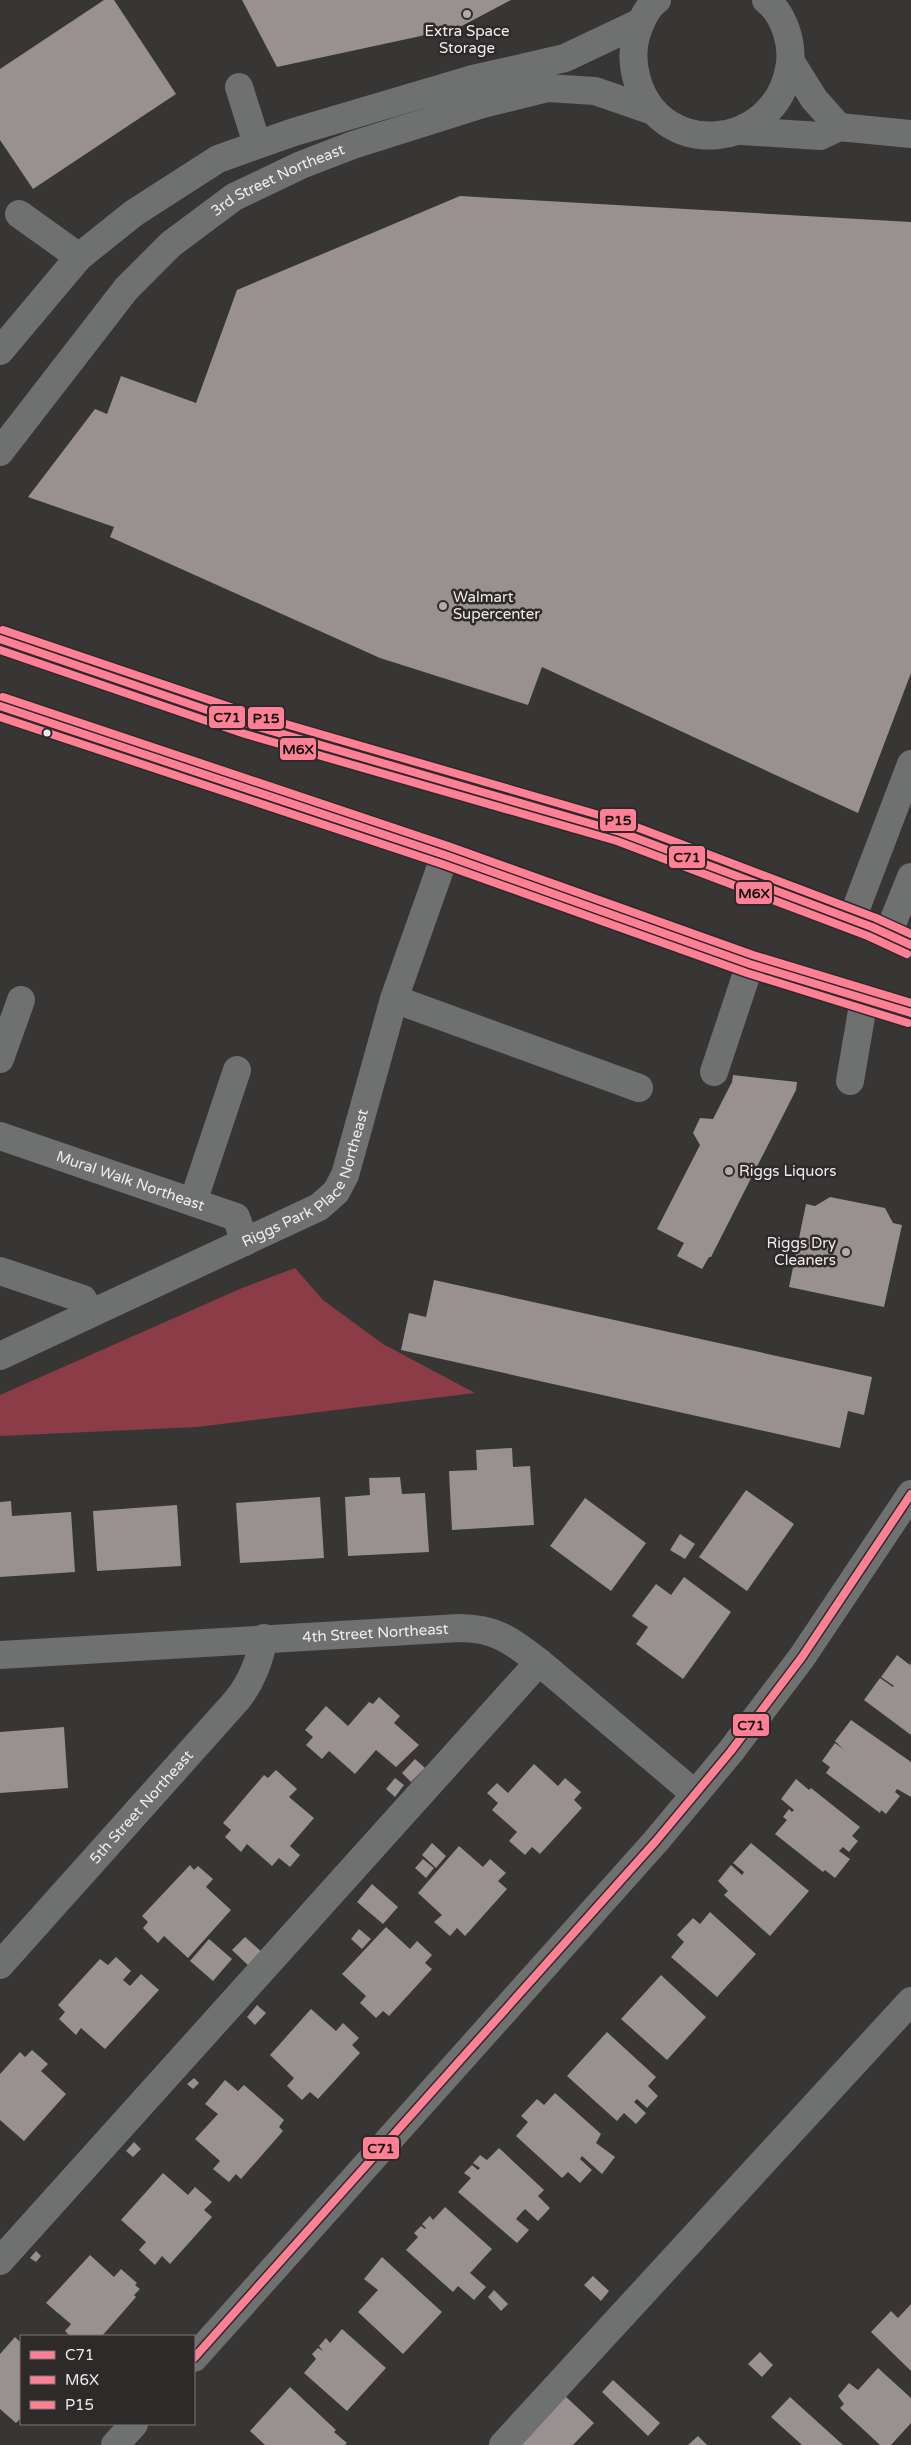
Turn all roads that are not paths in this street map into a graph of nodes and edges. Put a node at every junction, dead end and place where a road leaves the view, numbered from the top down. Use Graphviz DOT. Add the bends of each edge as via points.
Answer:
graph roads {
  1 [pos="657,0"];
  2 [pos="777,7"];
  3 [pos="641,22"];
  4 [pos="791,62"];
  5 [pos="239,86"];
  6 [pos="654,111"];
  7 [pos="839,127"];
  8 [pos="740,131"];
  9 [pos="911,134"];
  10 [pos="257,144"];
  11 [pos="19,214"];
  12 [pos="79,257"];
  13 [pos="2,345"];
  14 [pos="0,452"];
  15 [pos="0,639"];
  16 [pos="0,706"];
  17 [pos="911,764"];
  18 [pos="445,855"];
  19 [pos="911,877"];
  20 [pos="852,919"];
  21 [pos="899,940"];
  22 [pos="750,964"];
  23 [pos="394,999"];
  24 [pos="864,999"];
  25 [pos="21,1000"];
  26 [pos="911,1013"];
  27 [pos="0,1059"];
  28 [pos="237,1070"];
  29 [pos="714,1072"];
  30 [pos="850,1081"];
  31 [pos="639,1088"];
  32 [pos="0,1136"];
  33 [pos="193,1202"];
  34 [pos="245,1242"];
  35 [pos="0,1271"];
  36 [pos="91,1312"];
  37 [pos="0,1356"];
  38 [pos="911,1494"];
  39 [pos="264,1638"];
  40 [pos="0,1655"];
  41 [pos="539,1662"];
  42 [pos="695,1794"];
  43 [pos="0,1965"];
  44 [pos="911,2001"];
  45 [pos="0,2261"];
  46 [pos="195,2357"];
  47 [pos="133,2425"];
  48 [pos="115,2445"];
  49 [pos="502,2445"];
  1 -- 3 [label="street"];
  2 -- 4 [label="street" via="789,40"];
  3 -- 6 [label="street" via="634,45 634,68 640,91"];
  3 -- 10 [label="street, 3rd Street Northeast" via="565,58 473,79"];
  4 -- 7 [label="street" via="814,100"];
  4 -- 8 [label="street" via="787,83 777,102 761,119"];
  5 -- 10 [label="street"];
  6 -- 8 [label="street" via="672,126 694,134 717,136"];
  6 -- 14 [label="street, 3rd Street Northeast" via="595,91 548,88 483,104 353,145 234,196 171,244 126,289"];
  7 -- 8 [label="street" via="820,136"];
  7 -- 9 [label="street"];
  10 -- 12 [label="street, 3rd Street Northeast" via="218,159 134,213"];
  11 -- 12 [label="street"];
  12 -- 13 [label="street, 3rd Street Northeast"];
  15 -- 20 [label="main road" via="248,724 620,832"];
  16 -- 18 [label="main road"];
  17 -- 20 [label="street"];
  18 -- 22 [label="main road"];
  18 -- 23 [label="street, Riggs Park Place Northeast"];
  19 -- 21 [label="street"];
  20 -- 21 [label="main road"];
  22 -- 24 [label="main road"];
  22 -- 29 [label="street"];
  23 -- 31 [label="street"];
  23 -- 34 [label="street, Riggs Park Place Northeast" via="345,1175 336,1192 319,1208"];
  24 -- 26 [label="main road"];
  24 -- 30 [label="street"];
  25 -- 27 [label="street"];
  28 -- 33 [label="street"];
  32 -- 33 [label="street, Mural Walk Northeast"];
  33 -- 34 [label="street, Mural Walk Northeast" via="236,1217"];
  34 -- 36 [label="street, Riggs Park Place Northeast"];
  35 -- 36 [label="street" via="83,1299"];
  36 -- 37 [label="street, Riggs Park Place Northeast"];
  38 -- 42 [label="street" via="802,1657"];
  39 -- 40 [label="street, 4th Street Northeast"];
  39 -- 41 [label="street, 4th Street Northeast" via="473,1628 500,1634"];
  39 -- 43 [label="street, 5th Street Northeast" via="259,1662 237,1700"];
  41 -- 42 [label="street, 4th Street Northeast"];
  41 -- 45 [label="street"];
  42 -- 46 [label="street" via="612,1893"];
  44 -- 49 [label="street"];
  47 -- 48 [label="street"];
}
